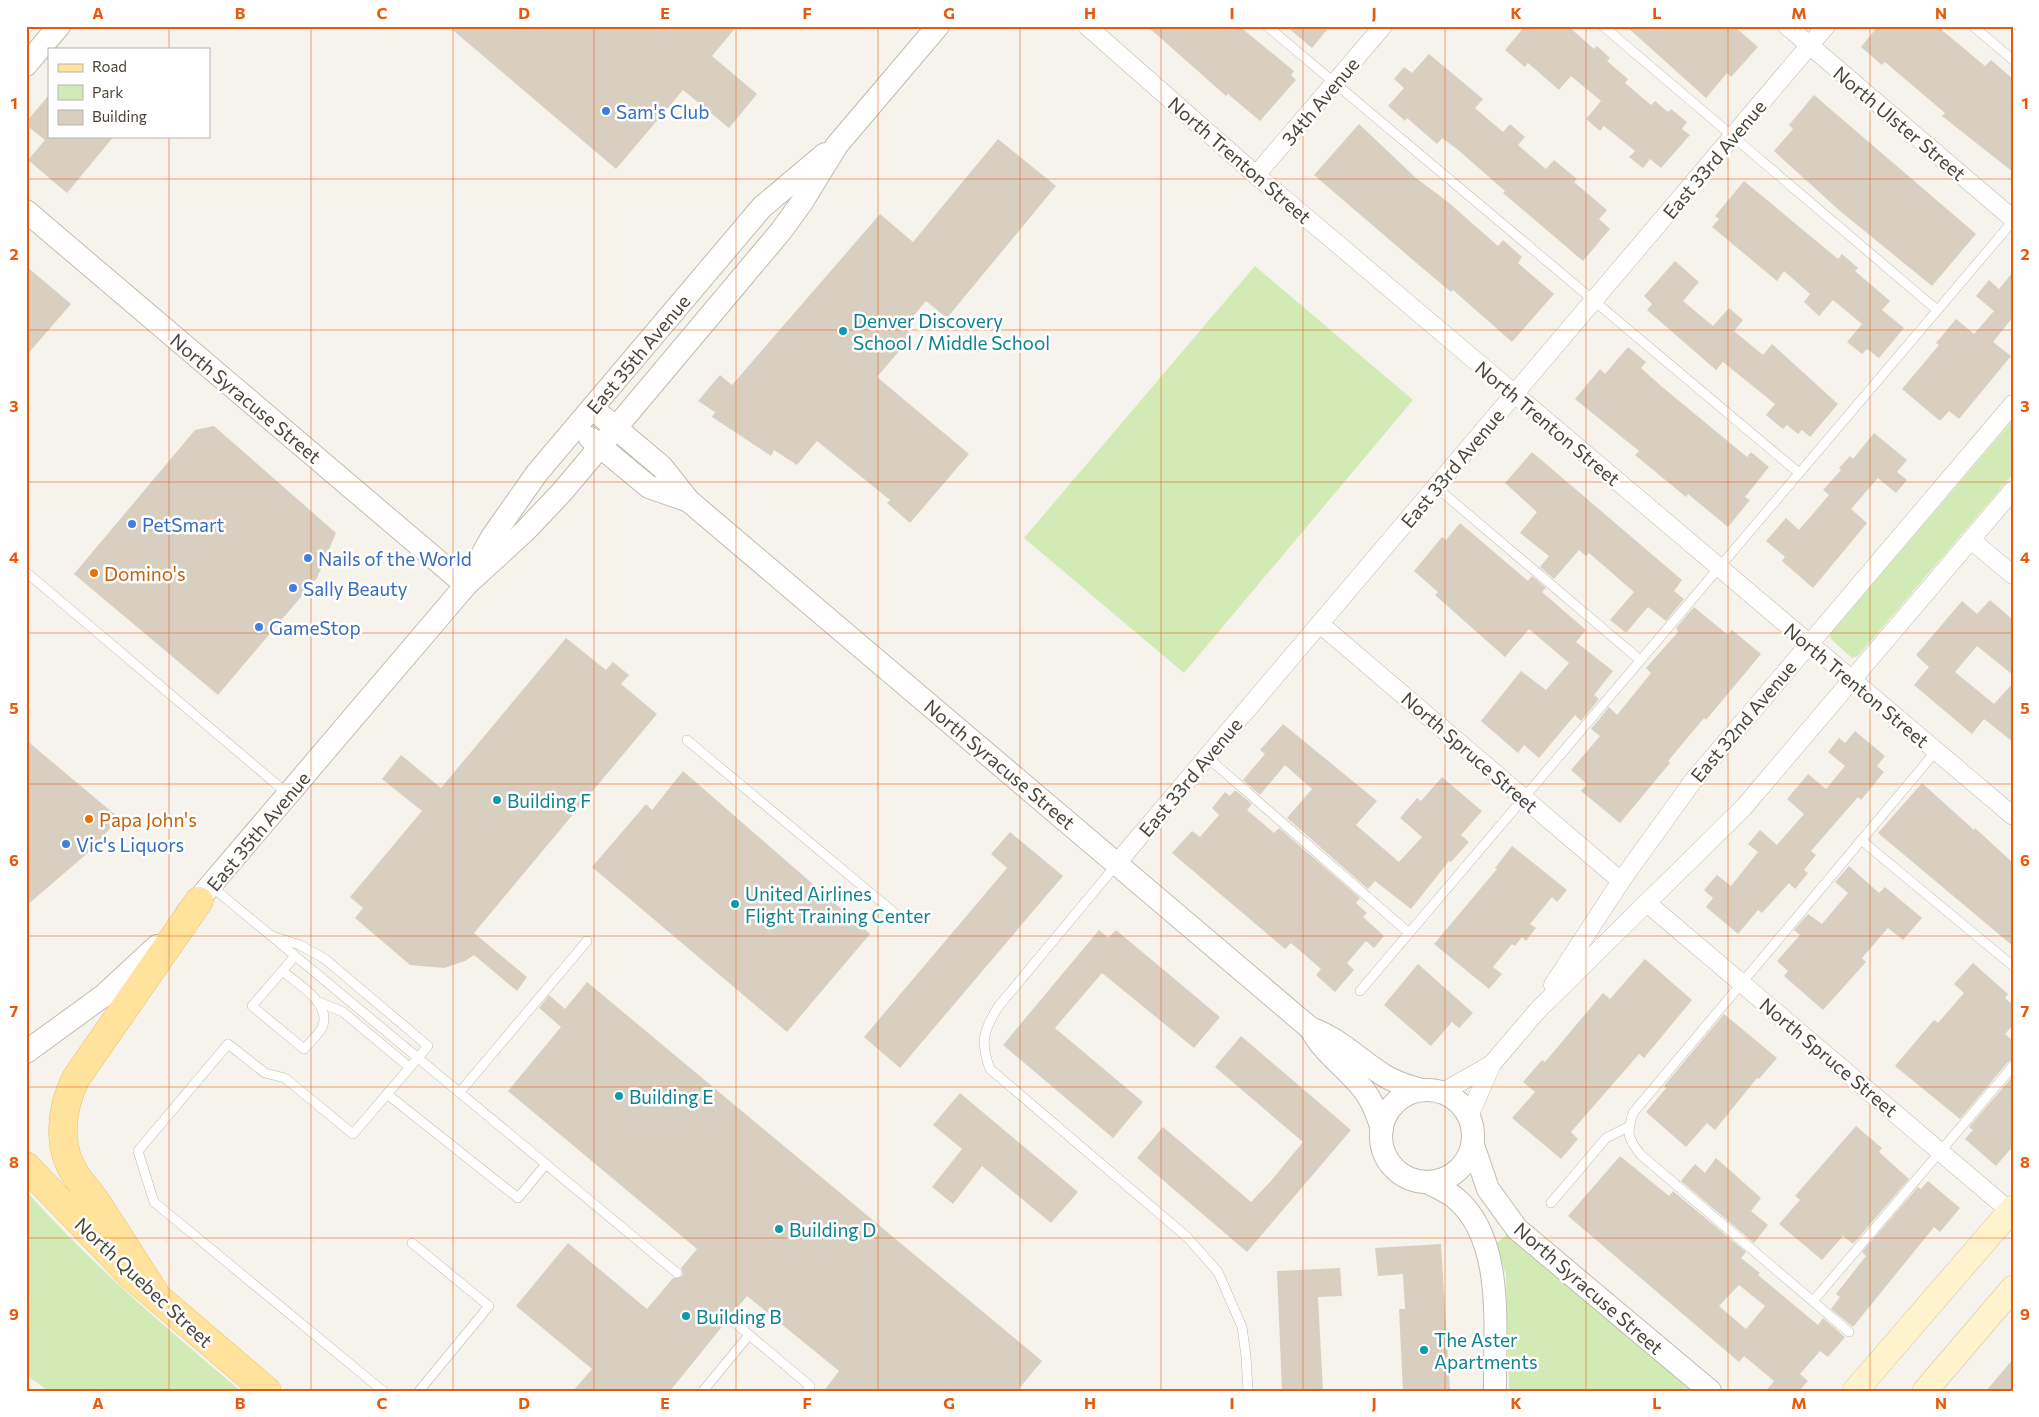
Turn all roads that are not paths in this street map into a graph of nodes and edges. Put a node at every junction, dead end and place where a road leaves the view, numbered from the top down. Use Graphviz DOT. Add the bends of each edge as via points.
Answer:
graph roads {
  1 [pos="59,26"];
  2 [pos="938,26"];
  3 [pos="1087,26"];
  4 [pos="1267,26"];
  5 [pos="1383,26"];
  6 [pos="1603,26"];
  7 [pos="1787,26"];
  8 [pos="1826,26"];
  9 [pos="1973,26"];
  10 [pos="1810,46"];
  11 [pos="2013,60"];
  12 [pos="26,65"];
  13 [pos="1334,83"];
  14 [pos="1733,136"];
  15 [pos="836,145"];
  16 [pos="1256,175"];
  17 [pos="26,211"];
  18 [pos="2013,220"];
  19 [pos="1594,301"];
  20 [pos="1937,310"];
  21 [pos="1515,394"];
  22 [pos="2013,404"];
  23 [pos="592,408"];
  24 [pos="577,426"];
  25 [pos="616,428"];
  26 [pos="601,447"];
  27 [pos="1799,474"];
  28 [pos="1436,487"];
  29 [pos="2013,490"];
  30 [pos="689,501"];
  31 [pos="1971,540"];
  32 [pos="1719,567"];
  33 [pos="26,572"];
  34 [pos="2013,575"];
  35 [pos="466,585"];
  36 [pos="1320,624"];
  37 [pos="1808,643"];
  38 [pos="1640,660"];
  39 [pos="1851,679"];
  40 [pos="687,740"];
  41 [pos="1936,751"];
  42 [pos="1207,757"];
  43 [pos="288,794"];
  44 [pos="1524,798"];
  45 [pos="2013,816"];
  46 [pos="1861,840"];
  47 [pos="1117,863"];
  48 [pos="1621,881"];
  49 [pos="205,893"];
  50 [pos="1648,903"];
  51 [pos="903,920"];
  52 [pos="1409,933"];
  53 [pos="272,936"];
  54 [pos="587,941"];
  55 [pos="295,956"];
  56 [pos="2013,966"];
  57 [pos="282,971"];
  58 [pos="1742,983"];
  59 [pos="1360,992"];
  60 [pos="317,1001"];
  61 [pos="1537,1011"];
  62 [pos="1310,1028"];
  63 [pos="26,1052"];
  64 [pos="418,1057"];
  65 [pos="1492,1064"];
  66 [pos="2013,1066"];
  67 [pos="410,1067"];
  68 [pos="1432,1091"];
  69 [pos="460,1092"];
  70 [pos="387,1094"];
  71 [pos="1469,1116"];
  72 [pos="1628,1127"];
  73 [pos="1382,1129"];
  74 [pos="1472,1145"];
  75 [pos="1940,1152"];
  76 [pos="546,1164"];
  77 [pos="26,1166"];
  78 [pos="1427,1182"];
  79 [pos="1551,1203"];
  80 [pos="2012,1210"];
  81 [pos="412,1243"];
  82 [pos="677,1273"];
  83 [pos="2013,1288"];
  84 [pos="158,1298"];
  85 [pos="1813,1301"];
  86 [pos="729,1318"];
  87 [pos="1849,1332"];
  88 [pos="749,1335"];
  89 [pos="267,1391"];
  90 [pos="384,1391"];
  91 [pos="419,1391"];
  92 [pos="703,1391"];
  93 [pos="807,1391"];
  94 [pos="1248,1391"];
  95 [pos="1495,1391"];
  96 [pos="1710,1391"];
  97 [pos="1855,1391"];
  98 [pos="1925,1391"];
  1 -- 12 [label="street"];
  2 -- 15 [label="street, East 35th Avenue"];
  3 -- 16 [label="street, North Trenton Street"];
  4 -- 13 [label="lane"];
  5 -- 13 [label="street, 34th Avenue"];
  6 -- 14 [label="lane"];
  7 -- 10 [label="street, North Ulster Street"];
  8 -- 10 [label="street, East 33rd Avenue"];
  9 -- 11 [label="lane"];
  10 -- 14 [label="street, East 33rd Avenue"];
  10 -- 18 [label="street, North Ulster Street"];
  13 -- 16 [label="street, 34th Avenue"];
  13 -- 19 [label="lane"];
  14 -- 19 [label="street, East 33rd Avenue"];
  14 -- 20 [label="lane"];
  15 -- 23 [label="street, East 35th Avenue" via="762,207"];
  15 -- 25 [label="street, East 35th Avenue" via="782,231"];
  16 -- 21 [label="street, North Trenton Street"];
  17 -- 35 [label="street, North Syracuse Street"];
  18 -- 20 [label="lane"];
  19 -- 21 [label="street, East 33rd Avenue"];
  19 -- 27 [label="lane"];
  20 -- 27 [label="lane"];
  21 -- 28 [label="street, East 33rd Avenue"];
  21 -- 32 [label="street, North Trenton Street"];
  22 -- 37 [label="street, East 32nd Avenue"];
  23 -- 24 [label="street, East 35th Avenue"];
  23 -- 25 [label="street, North Syracuse Street"];
  24 -- 26 [label="street, North Syracuse Street"];
  24 -- 35 [label="street, East 35th Avenue" via="513,506"];
  25 -- 26 [label="street, East 35th Avenue"];
  25 -- 30 [label="street, North Syracuse Street" via="662,467"];
  26 -- 30 [label="street, North Syracuse Street" via="649,488"];
  26 -- 35 [label="street, East 35th Avenue" via="525,531"];
  27 -- 32 [label="lane"];
  28 -- 36 [label="street, East 33rd Avenue"];
  28 -- 38 [label="lane"];
  29 -- 31 [label="street, East 32nd Avenue"];
  30 -- 47 [label="street, North Syracuse Street"];
  31 -- 34 [label="street"];
  31 -- 39 [label="street, East 32nd Avenue"];
  32 -- 37 [label="street, North Trenton Street"];
  32 -- 38 [label="lane"];
  33 -- 43 [label="lane"];
  35 -- 43 [label="street, East 35th Avenue"];
  36 -- 42 [label="street, East 33rd Avenue"];
  36 -- 44 [label="street, North Spruce Street"];
  37 -- 39 [label="street, North Trenton Street"];
  37 -- 48 [label="street, East 32nd Avenue" via="1693,781"];
  38 -- 44 [label="lane"];
  39 -- 41 [label="street, North Trenton Street"];
  39 -- 50 [label="street, East 32nd Avenue" via="1744,807"];
  40 -- 51 [label="lane"];
  41 -- 45 [label="street, North Trenton Street"];
  41 -- 46 [label="lane"];
  42 -- 47 [label="street, East 33rd Avenue"];
  42 -- 52 [label="lane"];
  43 -- 49 [label="street, East 35th Avenue"];
  44 -- 48 [label="street, North Spruce Street"];
  44 -- 52 [label="lane"];
  46 -- 56 [label="lane"];
  46 -- 58 [label="lane"];
  47 -- 62 [label="street, North Syracuse Street"];
  47 -- 94 [label="lane" via="998,1007 986,1028 983,1050 990,1069 1187,1237 1218,1272 1242,1327"];
  48 -- 61 [label="street, East 32nd Avenue"];
  49 -- 53 [label="lane"];
  49 -- 63 [label="street, East 35th Avenue" via="125,978 71,1022"];
  49 -- 84 [label="main road" via="76,1078 64,1112 63,1131 76,1176 95,1198"];
  50 -- 58 [label="street, North Spruce Street"];
  50 -- 61 [label="street, East 32nd Avenue"];
  52 -- 59 [label="lane"];
  53 -- 55 [label="lane"];
  53 -- 64 [label="lane" via="300,945 325,960 428,1046"];
  54 -- 69 [label="lane"];
  55 -- 57 [label="lane"];
  55 -- 64 [label="lane"];
  57 -- 60 [label="lane"];
  57 -- 60 [label="lane" via="252,1006 304,1049 322,1028 323,1015"];
  58 -- 72 [label="lane" via="1633,1113"];
  58 -- 75 [label="street, North Spruce Street"];
  60 -- 67 [label="lane" via="343,1012"];
  61 -- 65 [label="street, East 32nd Avenue"];
  62 -- 68 [label="street, North Syracuse Street" via="1331,1036 1398,1083"];
  62 -- 73 [label="street, North Syracuse Street" via="1320,1045 1367,1093"];
  64 -- 67 [label="lane"];
  64 -- 69 [label="lane"];
  65 -- 68 [label="street, East 32nd Avenue"];
  65 -- 71 [label="street, East 32nd Avenue"];
  66 -- 75 [label="lane"];
  67 -- 70 [label="lane"];
  68 -- 71 [label="street" via="1461,1104"];
  68 -- 73 [label="street" via="1406,1095 1395,1103 1386,1115"];
  69 -- 76 [label="lane"];
  70 -- 76 [label="lane" via="518,1198"];
  70 -- 90 [label="lane" via="353,1134 285,1078 265,1073 228,1044 138,1151 154,1202"];
  71 -- 74 [label="street" via="1473,1130"];
  72 -- 79 [label="lane" via="1606,1138"];
  72 -- 85 [label="lane" via="1629,1141 1641,1155"];
  73 -- 78 [label="street" via="1382,1145 1388,1160 1412,1179"];
  74 -- 78 [label="street" via="1467,1159 1456,1171 1443,1179"];
  74 -- 96 [label="street, North Syracuse Street" via="1488,1190 1517,1229"];
  75 -- 80 [label="street, North Spruce Street"];
  75 -- 85 [label="lane"];
  76 -- 82 [label="lane"];
  77 -- 84 [label="main road, North Quebec Street" via="92,1236"];
  78 -- 95 [label="street" via="1454,1197 1471,1216 1492,1263"];
  80 -- 97 [label="main road"];
  81 -- 91 [label="lane" via="489,1306"];
  83 -- 98 [label="main road"];
  84 -- 89 [label="main road, North Quebec Street"];
  85 -- 87 [label="lane"];
  86 -- 88 [label="lane"];
  88 -- 92 [label="lane"];
  88 -- 93 [label="lane" via="810,1386"];
}
